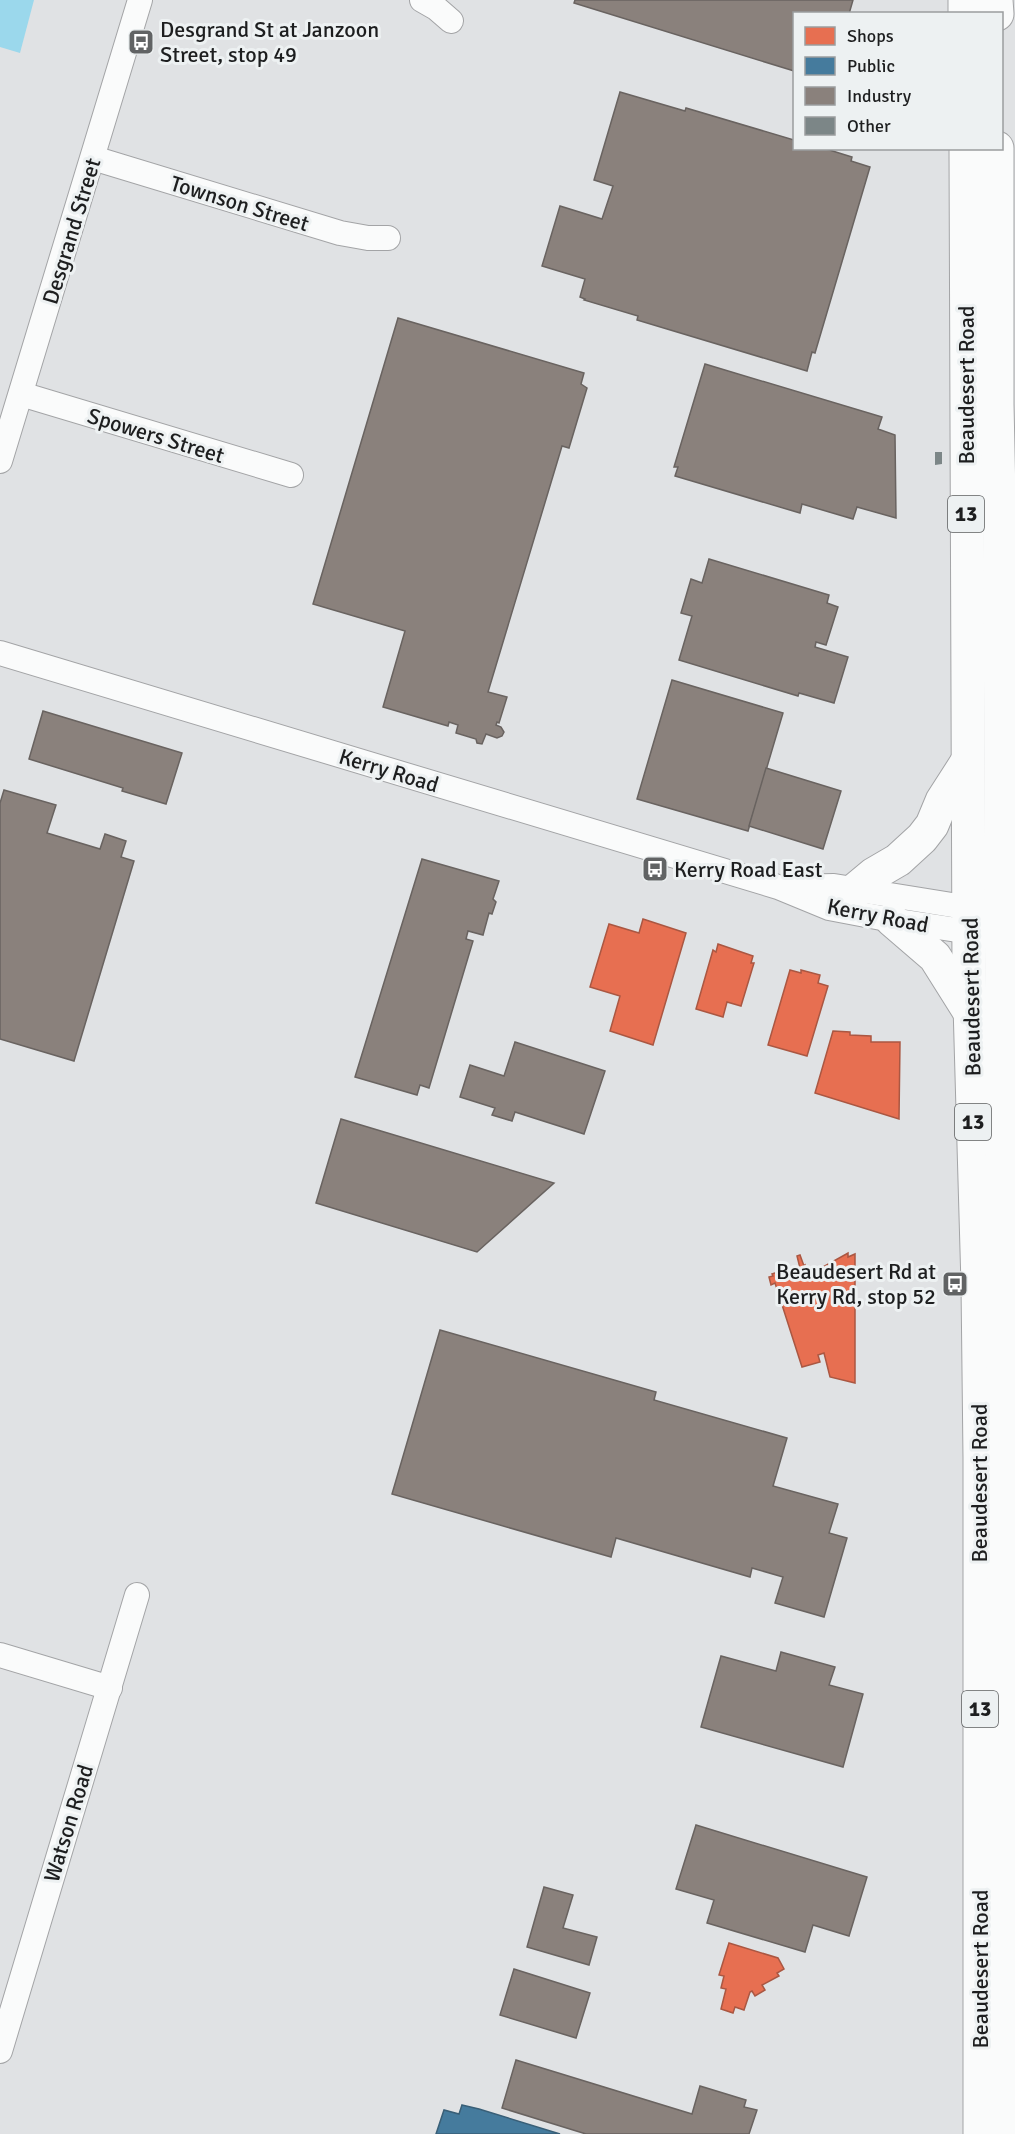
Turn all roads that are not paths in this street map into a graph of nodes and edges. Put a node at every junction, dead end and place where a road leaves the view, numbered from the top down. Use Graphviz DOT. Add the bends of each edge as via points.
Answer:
graph roads {
  1 [pos="140,0"];
  2 [pos="422,0"];
  3 [pos="451,21"];
  4 [pos="966,150"];
  5 [pos="997,150"];
  6 [pos="93,158"];
  7 [pos="388,238"];
  8 [pos="21,394"];
  9 [pos="0,461"];
  10 [pos="291,475"];
  11 [pos="0,653"];
  12 [pos="967,762"];
  13 [pos="1008,844"];
  14 [pos="778,887"];
  15 [pos="856,889"];
  16 [pos="892,920"];
  17 [pos="995,924"];
  18 [pos="996,1008"];
  19 [pos="137,1595"];
  20 [pos="0,1655"];
  21 [pos="110,1688"];
  22 [pos="0,2050"];
  23 [pos="980,2134"];
  24 [pos="1006,2134"];
  1 -- 6 [label="street, Desgrand Street"];
  2 -- 3 [label="street"];
  4 -- 12 [label="highway, Beaudesert Road / 13"];
  5 -- 13 [label="highway, Beaudesert Road / 13" via="997,404"];
  6 -- 7 [label="street, Townson Street" via="340,233"];
  6 -- 8 [label="street, Desgrand Street"];
  8 -- 9 [label="street, Desgrand Street"];
  8 -- 10 [label="street, Spowers Street"];
  11 -- 14 [label="street, Kerry Road"];
  12 -- 15 [label="highway" via="922,838"];
  12 -- 17 [label="highway, Beaudesert Road / 13"];
  13 -- 17 [label="highway, Beaudesert Road / 13"];
  14 -- 15 [label="street, Kerry Road"];
  14 -- 16 [label="street, Kerry Road" via="829,908"];
  15 -- 17 [label="street, Kerry Road"];
  16 -- 17 [label="street, Kerry Road"];
  16 -- 18 [label="highway"];
  17 -- 18 [label="highway, Beaudesert Road / 13"];
  18 -- 23 [label="highway, Beaudesert Road / 13" via="978,1274"];
  18 -- 24 [label="highway, Beaudesert Road / 13"];
  19 -- 21 [label="street, Watson Road"];
  20 -- 21 [label="street"];
  21 -- 22 [label="street, Watson Road"];
}
